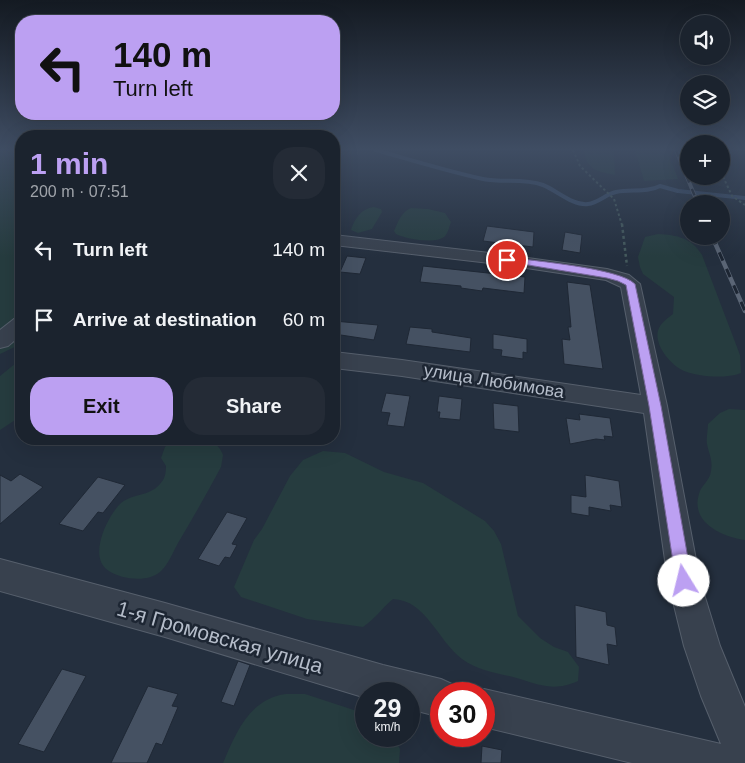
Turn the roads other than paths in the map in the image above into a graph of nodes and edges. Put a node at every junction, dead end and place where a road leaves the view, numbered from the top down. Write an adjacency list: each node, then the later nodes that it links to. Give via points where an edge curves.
1 (340, 241): 5 (street, via 507,260 622,279 630,284)
2 (15, 329): 3 (street)
3 (0, 341)
4 (340, 361): 5 (street, улица Любимова)
5 (655, 406): 9 (street, via 684,581 702,646)
6 (0, 575): 7 (street, 1-я Громовская улица)
7 (430, 695)
8 (495, 711): 10 (street)
9 (745, 752)
10 (717, 763)

